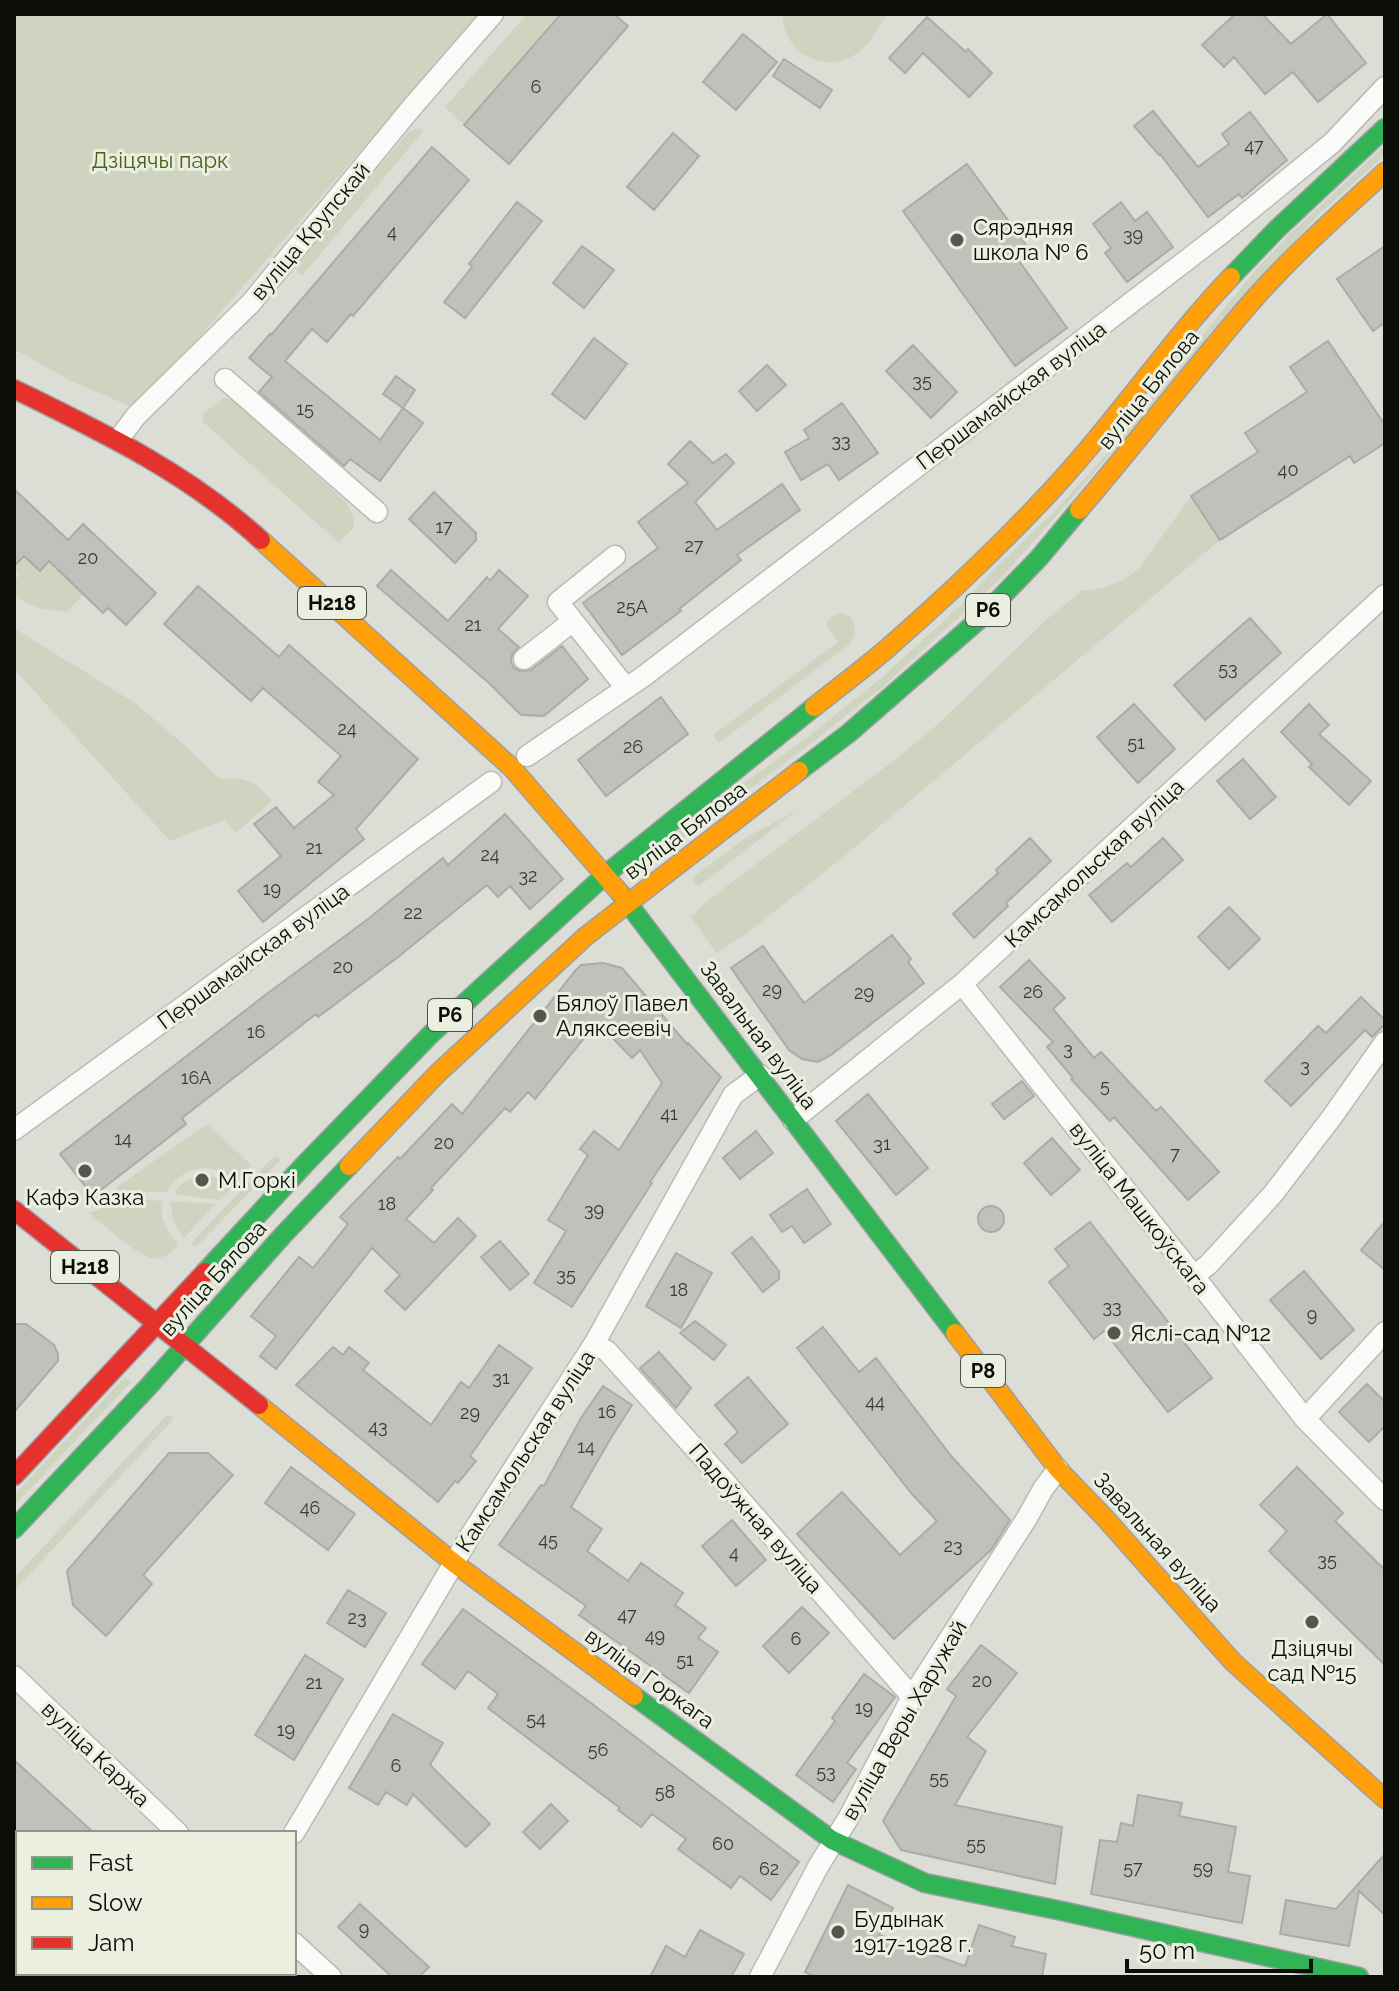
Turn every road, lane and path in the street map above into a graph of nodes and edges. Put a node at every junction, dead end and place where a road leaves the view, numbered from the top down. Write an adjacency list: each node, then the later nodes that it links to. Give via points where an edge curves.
1 (493, 14): 7 (street, вуліца Крупскай, via 251,303)
2 (1385, 87): 13 (street, Першамайская вуліца, via 1332,143 1222,233)
3 (1385, 128): 16 (main road, вуліца Бялова / Р6, via 1212,297 1052,490 979,563 889,647)
4 (1385, 172): 17 (main road, вуліца Бялова / Р6, via 1256,297 1039,558 982,617 849,733)
5 (225, 379): 8 (street)
6 (14, 389): 7 (main road, Завальная вуліца / Н218)
7 (118, 440): 16 (main road, Завальная вуліца / Н218, via 235,516 512,768)
8 (377, 512)
9 (615, 556): 11 (street, via 558,602)
10 (1385, 595): 18 (street, Камсамольская вуліца)
11 (573, 621): 12 (street); 13 (street)
12 (524, 659)
13 (626, 688): 14 (street, Першамайская вуліца)
14 (527, 756)
15 (491, 782): 22 (street, Першамайская вуліца)
16 (605, 875): 17 (main road, Завальная вуліца / Р8); 25 (main road, вуліца Бялова / Р6, via 432,1033)
17 (628, 903): 20 (main road, Завальная вуліца / Р8); 28 (main road, вуліца Бялова / Р6, via 438,1073)
18 (962, 984): 21 (street, Камсамольская вуліца); 24 (street, вуліца Машкоўскага)
19 (1385, 1042): 24 (street, via 1273,1194)
20 (760, 1075): 21 (main road, Завальная вуліца / Р8); 27 (street, Камсамольская вуліца, via 733,1095)
21 (793, 1120): 30 (main road, Завальная вуліца / Р8)
22 (14, 1130)
23 (14, 1210): 25 (main road, вуліца Горкага / Н218)
24 (1194, 1276): 29 (street, вуліца Машкоўскага)
25 (157, 1324): 28 (main road, вуліца Горкага); 31 (main road, вуліца Бялова / Р6)
26 (1385, 1332): 29 (street)
27 (594, 1344): 34 (street, Камсамольская вуліца); 36 (street, Падоўжная вуліца, via 607,1351 718,1474)
28 (184, 1346): 33 (main road, вуліца Бялова / Р6); 34 (main road, вуліца Горкага)
29 (1305, 1419): 32 (street, вуліца Машкоўскага)
30 (1058, 1469): 36 (street, вуліца Веры Харужай); 37 (main road, Завальная вуліца / Р8, via 1233,1662)
31 (14, 1476)
32 (1385, 1500)
33 (14, 1529)
34 (454, 1563): 39 (street, Камсамольская вуліца); 40 (main road, вуліца Горкага)
35 (14, 1676): 38 (street, вуліца Каржа)
36 (912, 1697): 40 (street, вуліца Веры Харужай)
37 (1385, 1799)
38 (176, 1831)
39 (295, 1831)
40 (832, 1840): 43 (street, вуліца Веры Харужай); 44 (main road, вуліца Горкага, via 925,1883)
41 (296, 1945): 42 (street)
42 (331, 1977)
43 (760, 1977)
44 (1359, 1977)

